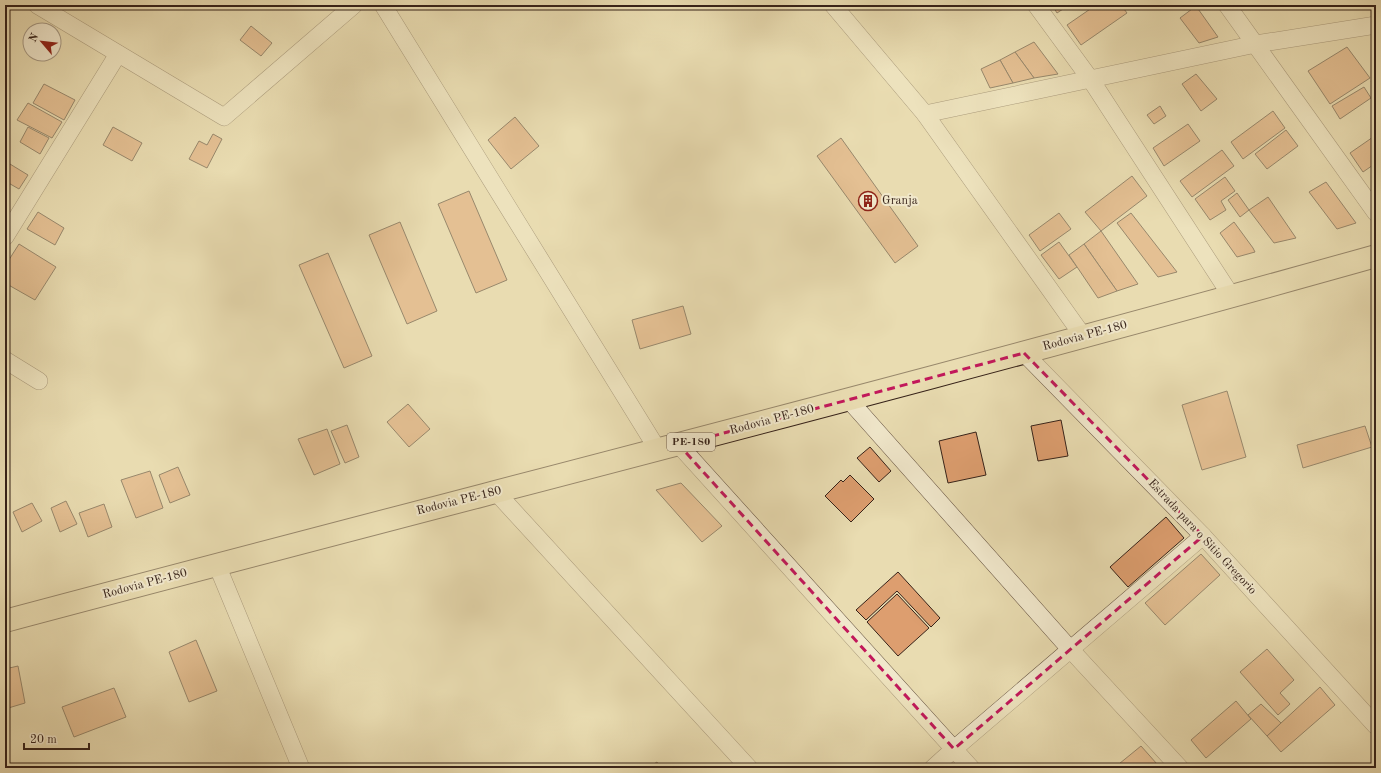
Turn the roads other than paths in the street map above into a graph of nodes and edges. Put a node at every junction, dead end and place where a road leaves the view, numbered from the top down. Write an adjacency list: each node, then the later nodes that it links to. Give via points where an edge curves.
1 (37, 5): 9 (street)
2 (354, 5): 9 (street, via 224,117)
3 (383, 5): 22 (street)
4 (833, 5): 11 (street)
5 (1036, 5): 10 (street)
6 (1227, 5): 8 (street)
7 (1376, 25): 8 (street)
8 (1256, 44): 10 (street); 12 (street)
9 (118, 54): 13 (street)
10 (1091, 80): 11 (street); 15 (street)
11 (926, 114): 16 (street)
12 (1376, 213)
13 (5, 237)
14 (1376, 256): 15 (main road, Rodovia PE-180 / PE-180)
15 (1232, 296): 16 (main road, Rodovia PE-180 / PE-180)
16 (1084, 336): 17 (main road, Rodovia PE-180 / PE-180)
17 (1024, 353): 20 (main road, Rodovia PE-180 / PE-180); 24 (street, Estrada para o Sitio Gregorio)
18 (5, 360): 19 (street)
19 (39, 381)
20 (849, 400): 21 (main road, Rodovia PE-180 / PE-180); 27 (street)
21 (680, 445): 22 (main road, Rodovia PE-180 / PE-180); 29 (street)
22 (658, 450): 23 (main road, Rodovia PE-180 / PE-180)
23 (495, 491): 25 (main road, Rodovia PE-180 / PE-180); 31 (street)
24 (1203, 536): 27 (street); 28 (street, Estrada para o Sitio Gregorio)
25 (217, 565): 26 (main road, Rodovia PE-180 / PE-180); 30 (street)
26 (5, 622)
27 (1070, 649): 29 (street); 34 (street)
28 (1376, 726)
29 (954, 749): 32 (street); 33 (street)
30 (301, 768)
31 (750, 768)
32 (933, 768)
33 (971, 768)
34 (1180, 768)

